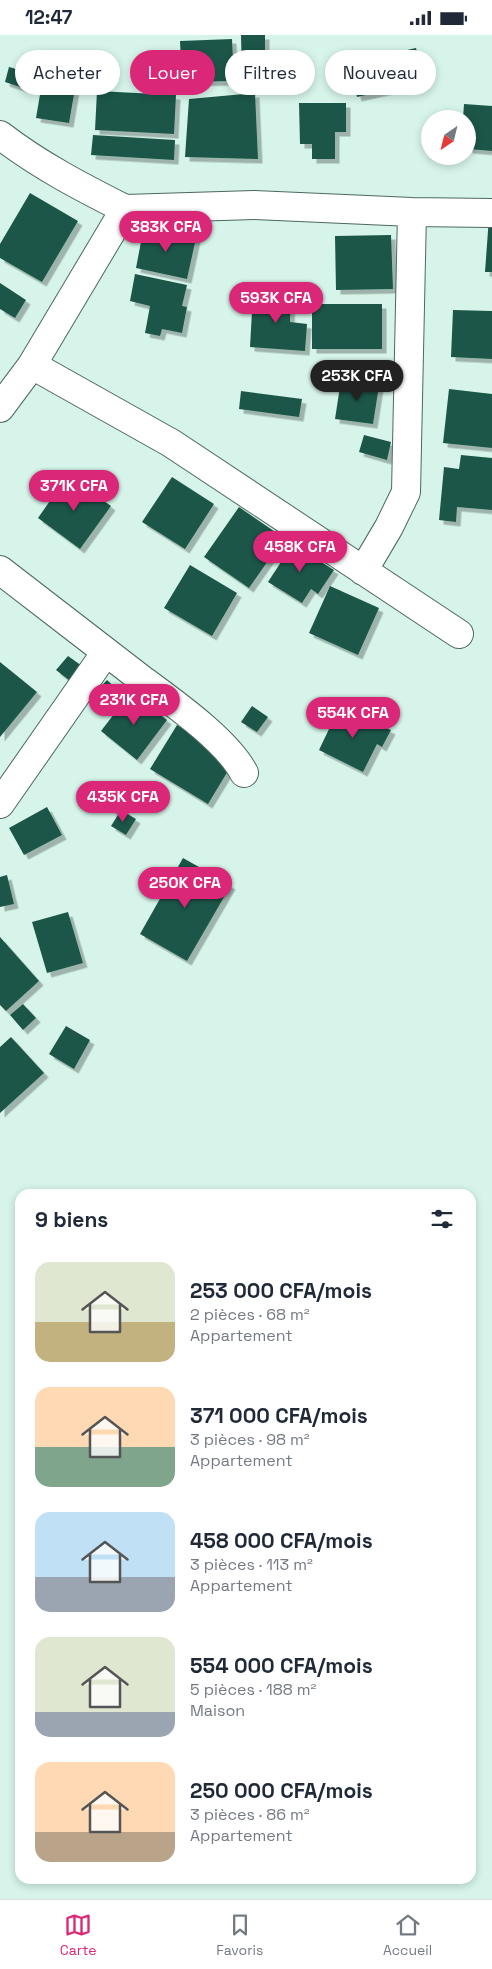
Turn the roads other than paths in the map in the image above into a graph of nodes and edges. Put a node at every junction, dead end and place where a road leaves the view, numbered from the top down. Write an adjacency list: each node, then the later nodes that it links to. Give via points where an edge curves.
1 (0, 135): 2 (street, via 69,181)
2 (125, 209): 3 (street, via 254,205); 5 (street)
3 (412, 213): 4 (street); 8 (street, via 406,492)
4 (492, 213)
5 (32, 365): 6 (street); 8 (street, via 171,443)
6 (0, 408)
7 (0, 570): 10 (street)
8 (363, 571): 9 (street)
9 (459, 635)
10 (106, 651): 11 (street, via 208,732 238,760); 12 (street)
11 (244, 773)
12 (0, 804)

